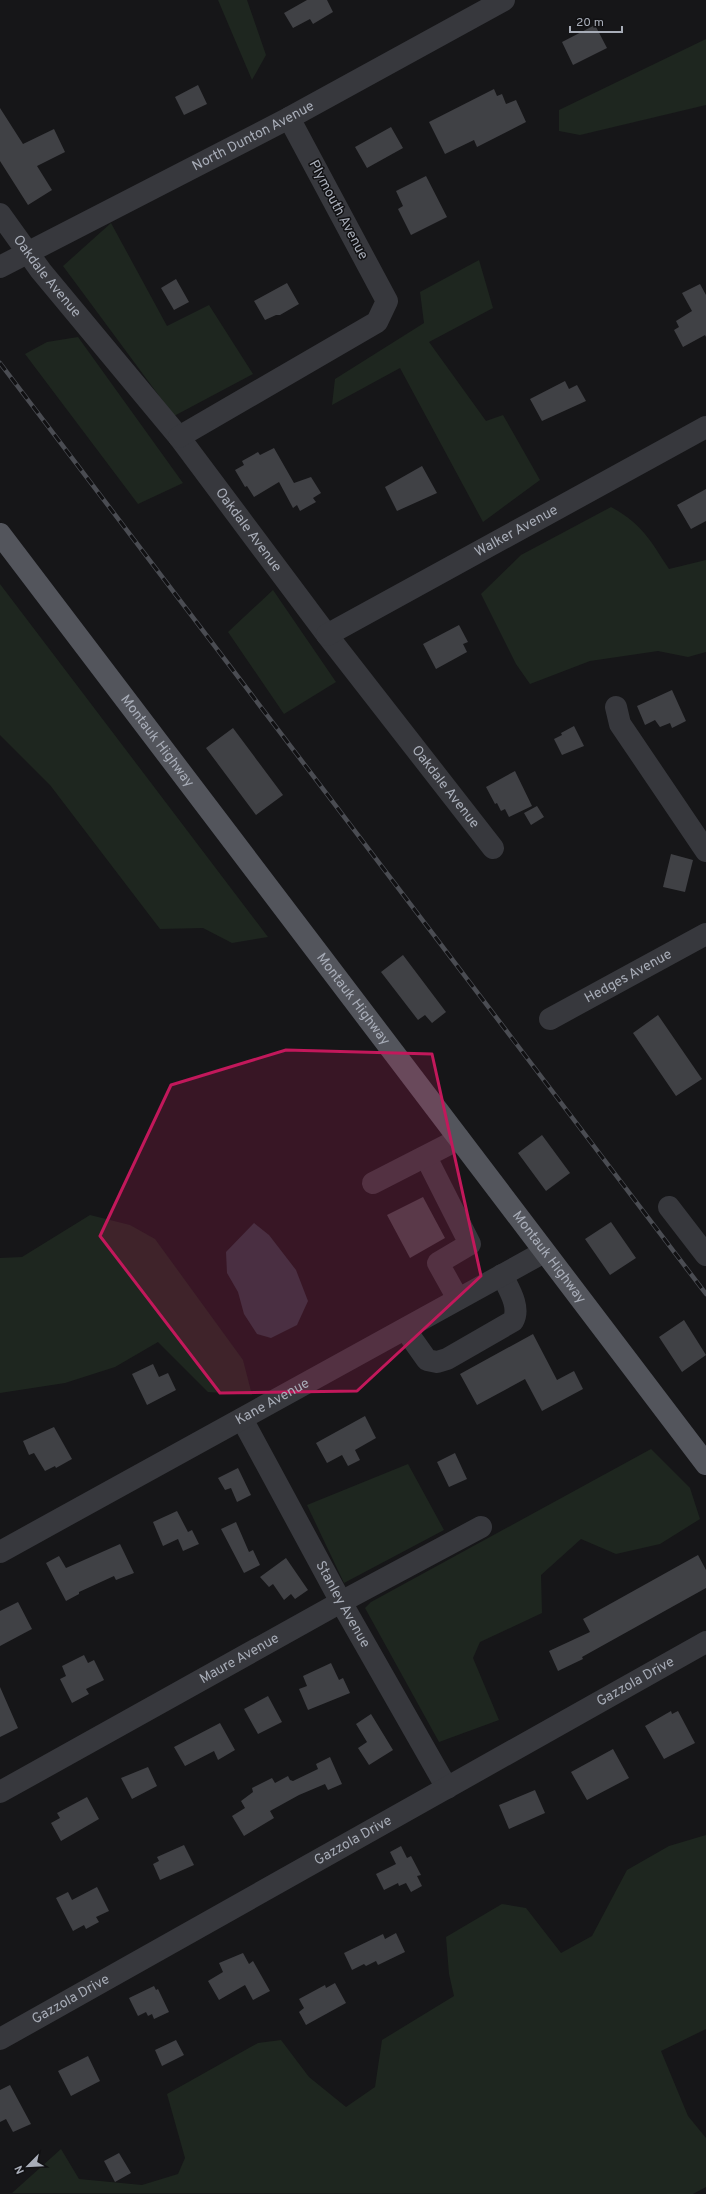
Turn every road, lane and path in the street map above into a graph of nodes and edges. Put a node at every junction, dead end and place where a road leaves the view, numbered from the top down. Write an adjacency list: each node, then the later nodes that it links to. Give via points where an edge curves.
1 (504, 0): 2 (street, North Dunton Avenue)
2 (289, 118): 4 (street, North Dunton Avenue); 7 (street, Plymouth Avenue, via 387,301 377,322)
3 (0, 214): 4 (street, Oakdale Avenue)
4 (27, 253): 5 (street, North Dunton Avenue); 7 (street, Oakdale Avenue)
5 (0, 267)
6 (706, 427): 9 (street, Walker Avenue)
7 (179, 437): 9 (street, Oakdale Avenue)
8 (0, 534): 15 (main road, Montauk Highway)
9 (327, 635): 11 (street, Oakdale Avenue)
10 (616, 707): 12 (street, via 620,724)
11 (493, 848)
12 (706, 851)
13 (706, 934): 14 (street, Hedges Avenue)
14 (550, 1019)
15 (459, 1140): 16 (street); 19 (main road, Montauk Highway)
16 (426, 1157): 17 (street); 22 (street, via 470,1244 438,1263)
17 (374, 1183)
18 (669, 1207): 20 (street)
19 (544, 1252): 21 (street, Kane Avenue); 25 (main road, Montauk Highway)
20 (706, 1255)
21 (502, 1275): 22 (street, Kane Avenue); 23 (street, via 517,1315 513,1321 447,1359 437,1362 427,1360)
22 (458, 1299): 23 (street, Kane Avenue)
23 (405, 1329): 24 (street, Kane Avenue)
24 (242, 1419): 27 (street, Kane Avenue); 28 (street, Stanley Avenue)
25 (706, 1464)
26 (481, 1527): 28 (street, Maure Avenue)
27 (0, 1552)
28 (341, 1602): 30 (street, Stanley Avenue); 31 (street, Maure Avenue)
29 (706, 1642): 30 (street, Gazzola Drive)
30 (447, 1788): 32 (street, Gazzola Drive)
31 (0, 1792)
32 (0, 2039)

